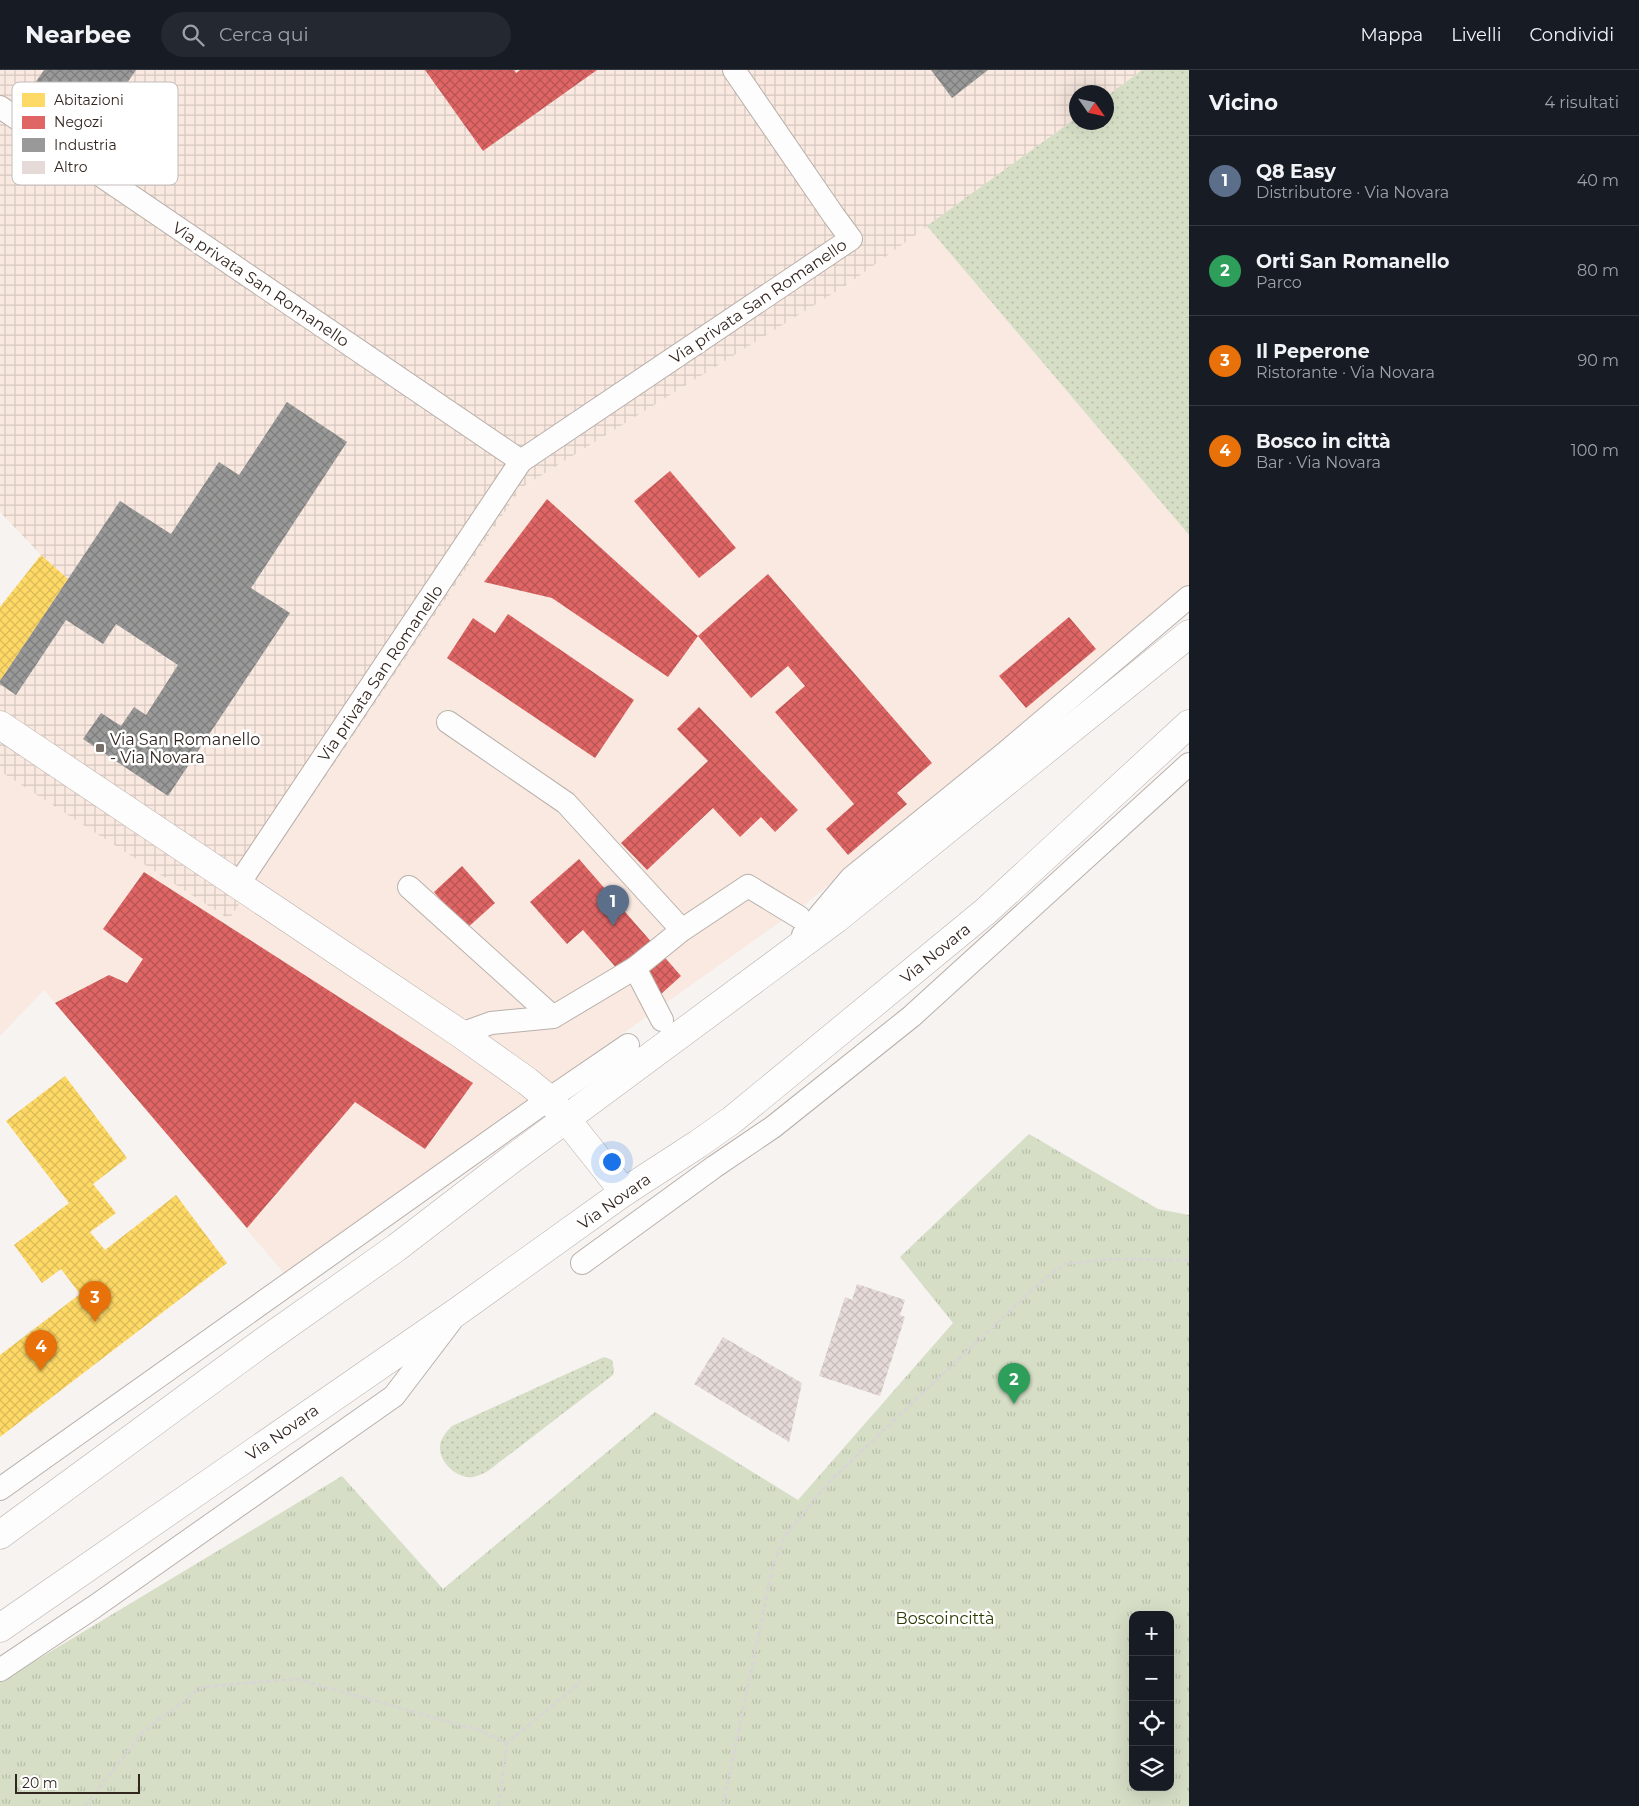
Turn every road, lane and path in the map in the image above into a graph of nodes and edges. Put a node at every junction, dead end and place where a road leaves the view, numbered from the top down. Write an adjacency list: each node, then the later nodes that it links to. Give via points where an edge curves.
1 (734, 70): 5 (lane, Via privata San Romanello, via 851,239)
2 (0, 108): 3 (lane, Via privata San Romanello)
3 (12, 116)
4 (114, 185): 5 (lane, Via privata San Romanello)
5 (521, 461): 12 (lane, Via privata San Romanello)
6 (1189, 597): 16 (lane, via 851,878)
7 (1189, 634): 16 (main road)
8 (448, 722): 15 (lane, via 566,803)
9 (1189, 724): 23 (main road, Via Novara, via 986,911 732,1120)
10 (0, 725): 12 (main road)
11 (1189, 764): 25 (lane, via 912,1016 773,1127)
12 (238, 885): 20 (main road)
13 (409, 887): 18 (lane)
14 (799, 917): 15 (lane, via 748,886)
15 (682, 930): 17 (lane)
16 (782, 960): 22 (main road)
17 (634, 968): 18 (lane); 19 (lane)
18 (553, 1017): 20 (lane, via 491,1023)
19 (662, 1020)
20 (461, 1034): 22 (main road, via 527,1081)
21 (628, 1046): 22 (lane)
22 (557, 1109): 23 (main road); 27 (lane); 28 (main road, via 396,1248)
23 (624, 1192): 26 (main road, Via Novara)
24 (1189, 1260): 35 (path, via 1111,1259 1064,1264 1036,1286 829,1482 785,1536 774,1566)
25 (582, 1263)
26 (461, 1309): 29 (main road, Via Novara); 30 (lane, via 394,1396)
27 (0, 1489)
28 (0, 1535)
29 (0, 1628)
30 (0, 1670)
31 (581, 1682): 32 (path)
32 (507, 1743): 33 (path, via 482,1731 297,1679 202,1688 143,1732); 34 (path)
33 (84, 1806)
34 (499, 1806)
35 (723, 1806)

